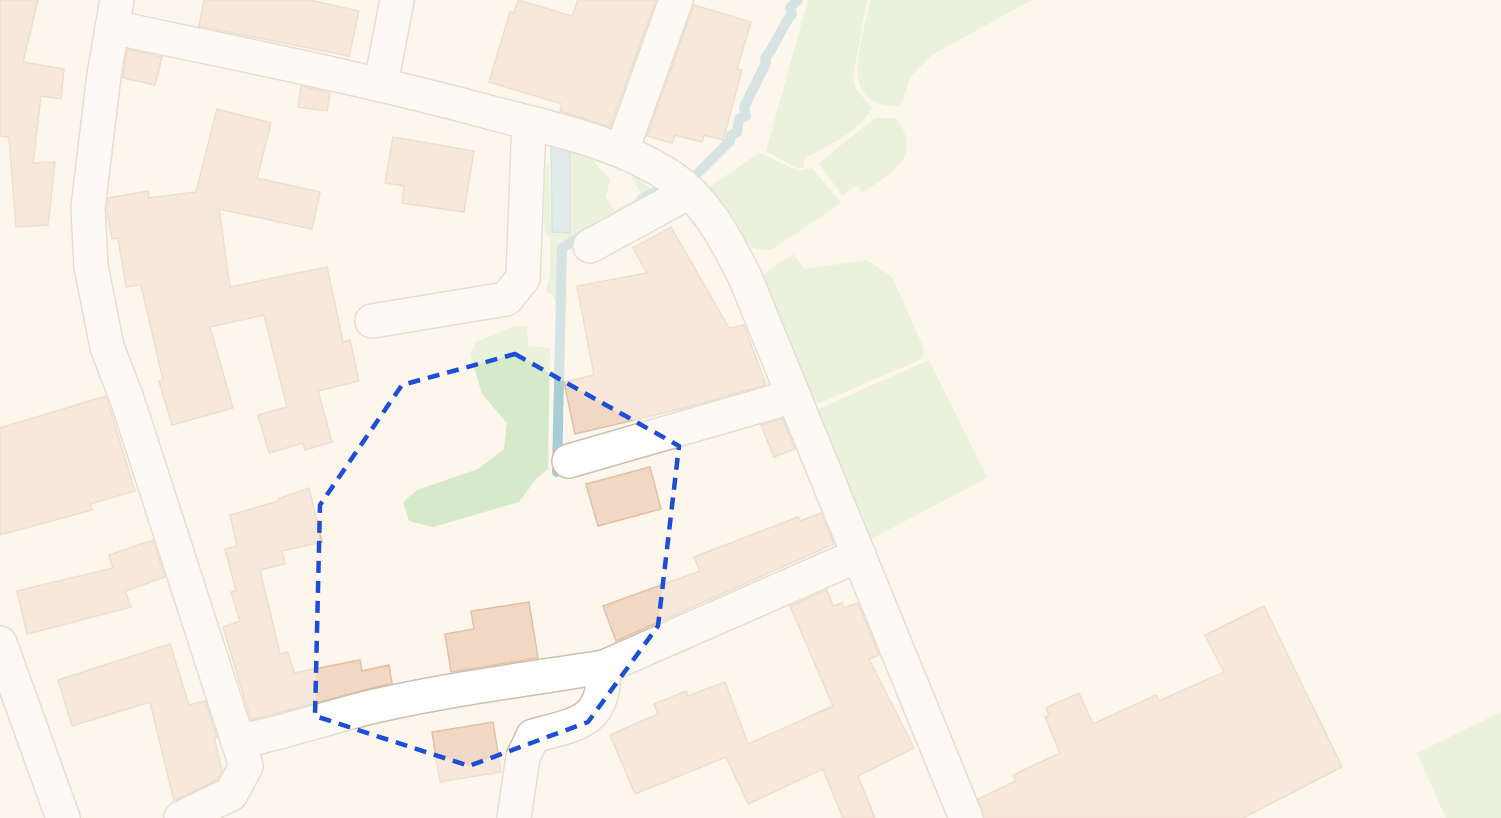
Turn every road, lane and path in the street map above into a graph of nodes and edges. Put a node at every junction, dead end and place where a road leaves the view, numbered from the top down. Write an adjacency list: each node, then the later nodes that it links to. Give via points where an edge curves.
1 (396, 0): 4 (street)
2 (676, 0): 6 (street)
3 (115, 14): 4 (street); 15 (street, via 88,208 91,266 107,347)
4 (381, 83): 5 (street)
5 (529, 123): 6 (street); 9 (street, via 523,278 514,291 506,299)
6 (622, 150): 7 (street, via 672,177)
7 (689, 192): 8 (street); 10 (street, via 716,222 746,278)
8 (590, 246)
9 (372, 321)
10 (794, 396): 11 (street); 12 (street)
11 (569, 461)
12 (859, 555): 14 (street); 19 (street)
13 (0, 643): 16 (street)
14 (604, 668): 15 (street, via 468,688); 18 (street, via 604,691 596,710 571,726 533,736 523,757)
15 (238, 742): 17 (street, via 246,766 231,794)
16 (63, 818)
17 (181, 818)
18 (514, 818)
19 (966, 818)

